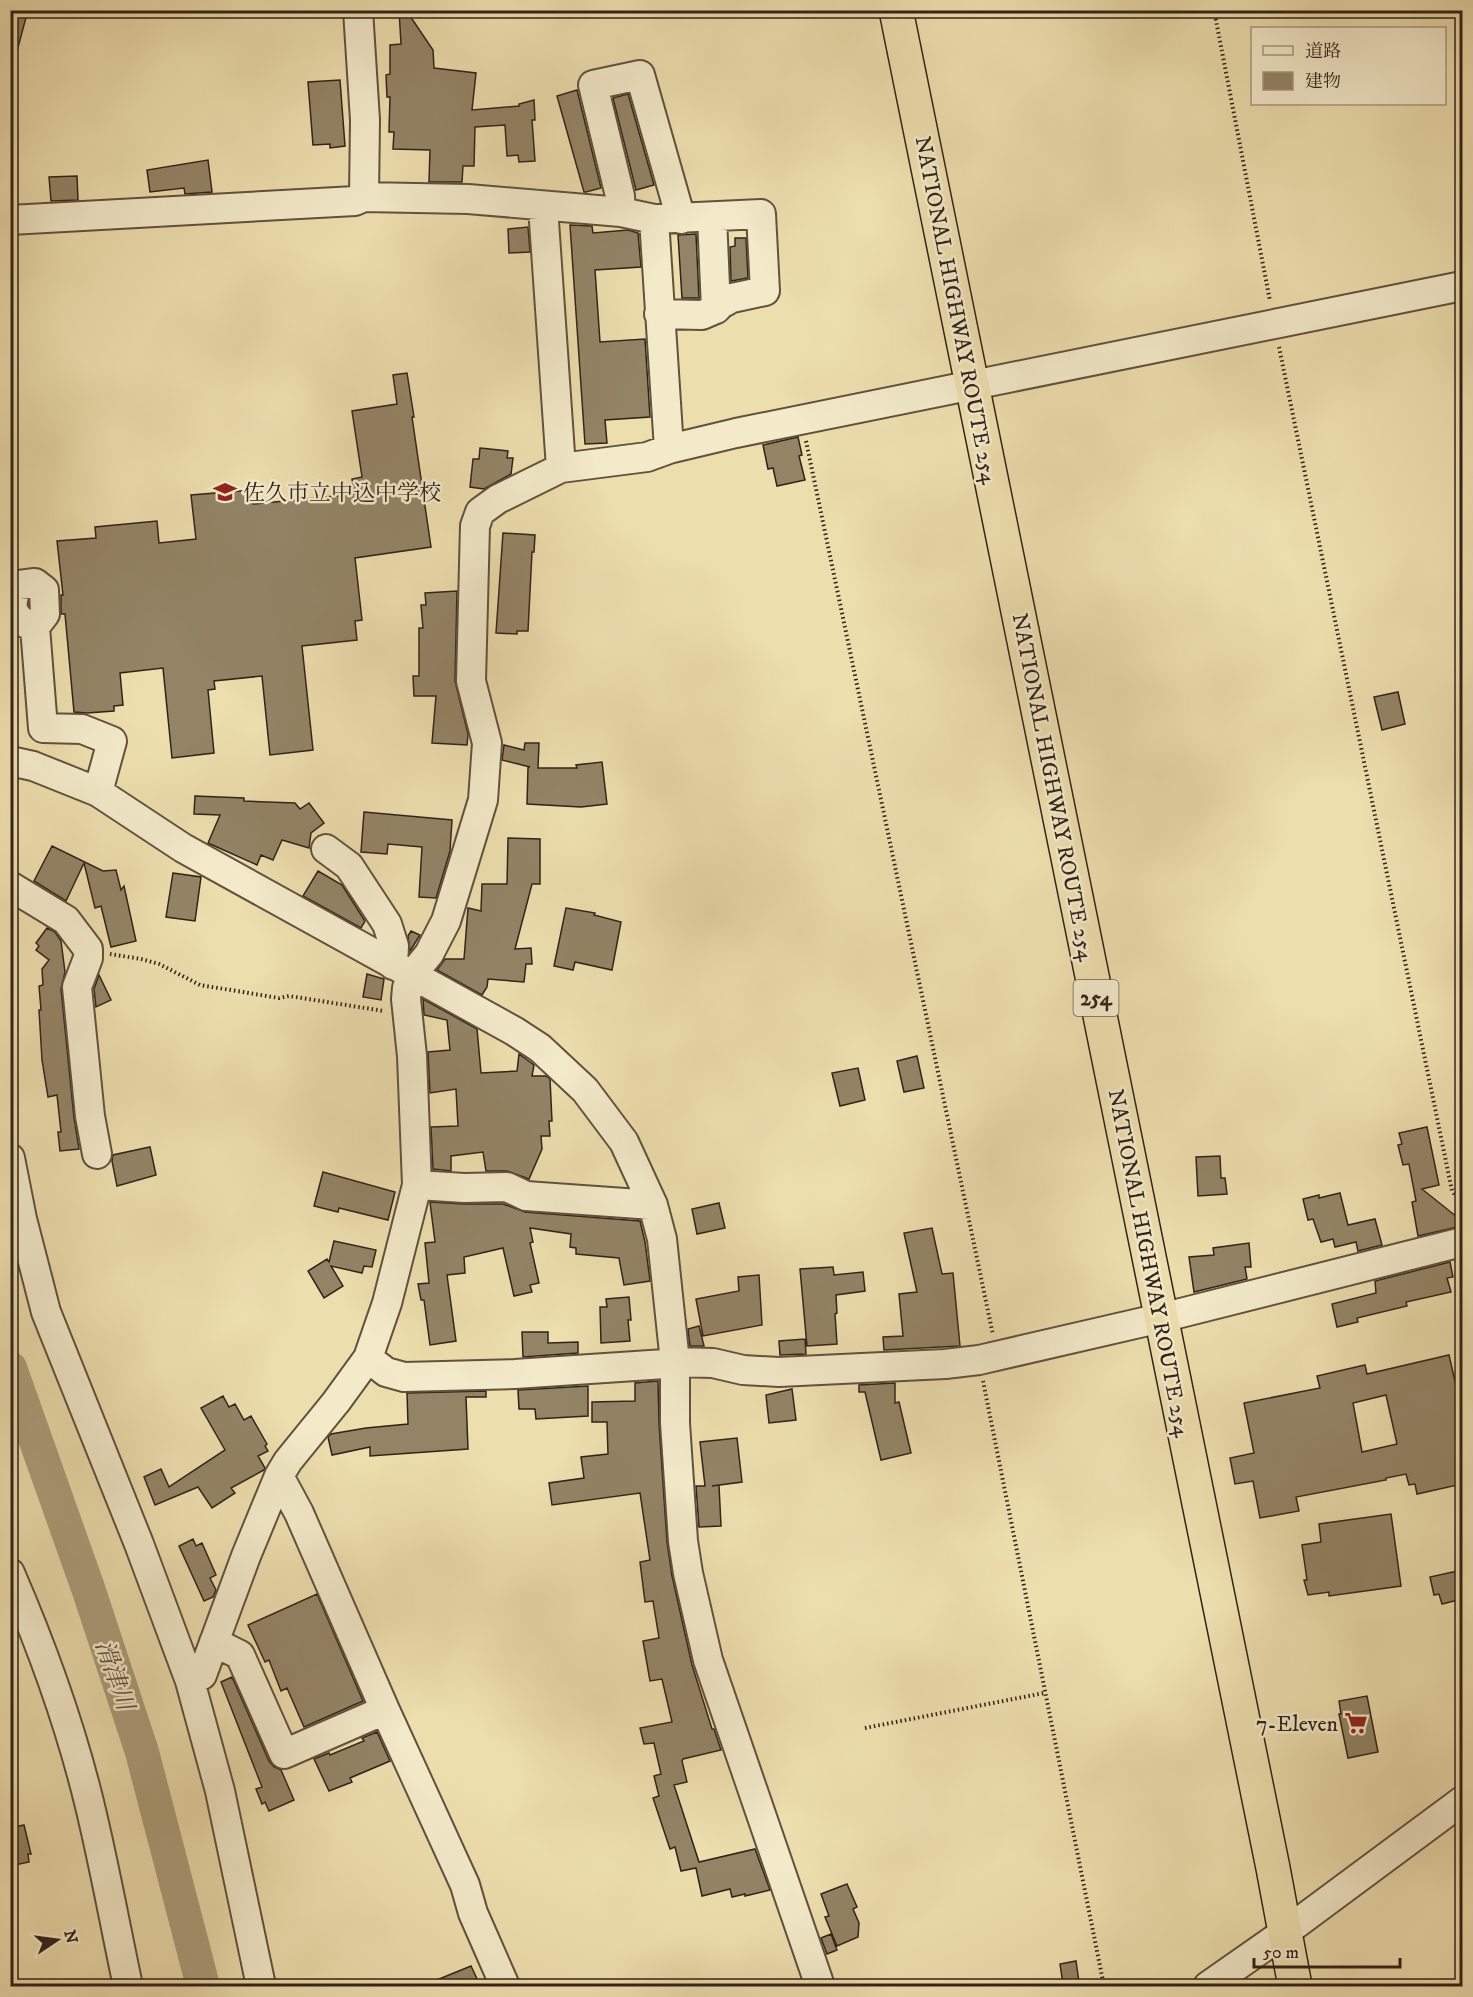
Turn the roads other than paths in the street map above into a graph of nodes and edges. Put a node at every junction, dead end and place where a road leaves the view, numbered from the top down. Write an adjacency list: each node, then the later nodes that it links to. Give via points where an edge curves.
1 (358, 10): 3 (street, via 365,120)
2 (896, 10): 12 (highway, NATIONAL HIGHWAY ROUTE 254 / 254)
3 (364, 197): 4 (street, via 468,199); 8 (street, via 355,201)
4 (543, 207): 5 (street); 14 (street)
5 (621, 212): 7 (street); 7 (street, via 593,85 640,75)
6 (712, 217): 7 (street); 10 (street); 10 (street, via 761,214 765,291 732,298)
7 (668, 219): 11 (street)
8 (10, 220)
9 (1462, 286): 12 (street)
10 (716, 309): 11 (street, via 702,315)
11 (659, 314): 13 (street)
12 (972, 386): 13 (street); 26 (highway, NATIONAL HIGHWAY ROUTE 254 / 254)
13 (669, 449): 14 (street, via 647,457)
14 (561, 468): 20 (street, via 498,499 480,513 475,526 471,681 487,743 483,800 446,921 429,954)
15 (35, 627): 17 (street, via 43,728 82,729 112,741)
16 (10, 761): 17 (street)
17 (98, 792): 20 (street, via 183,848)
18 (326, 849): 20 (street, via 349,866 387,924)
19 (10, 886): 21 (street, via 66,920 88,949 76,987)
20 (402, 970): 23 (street, via 407,988); 24 (street, via 514,1031 564,1069 624,1142)
21 (97, 1154)
22 (10, 1158): 32 (street, via 46,1312)
23 (417, 1185): 24 (street, via 507,1187 526,1196); 27 (street, via 387,1303)
24 (653, 1205): 28 (street, via 662,1239)
25 (1462, 1242): 26 (street)
26 (1161, 1318): 28 (street, via 988,1358 945,1364 779,1372); 35 (highway, NATIONAL HIGHWAY ROUTE 254 / 254)
27 (368, 1358): 28 (street, via 386,1372 404,1377 515,1374); 29 (street)
28 (675, 1362): 39 (street, via 682,1532 708,1660)
29 (279, 1476): 31 (street); 33 (street)
30 (10, 1573): 36 (street, via 62,1709 89,1802)
31 (214, 1642): 32 (street, via 202,1675); 33 (street, via 240,1655 284,1754)
32 (190, 1681): 37 (street, via 220,1791)
33 (385, 1710): 38 (street, via 465,1885)
34 (1462, 1801): 35 (street)
35 (1284, 1933): 40 (street); 41 (highway, NATIONAL HIGHWAY ROUTE 254 / 254)
36 (128, 1986)
37 (261, 1986)
38 (505, 1986)
39 (820, 1986)
40 (1208, 1986)
41 (1295, 1986)

